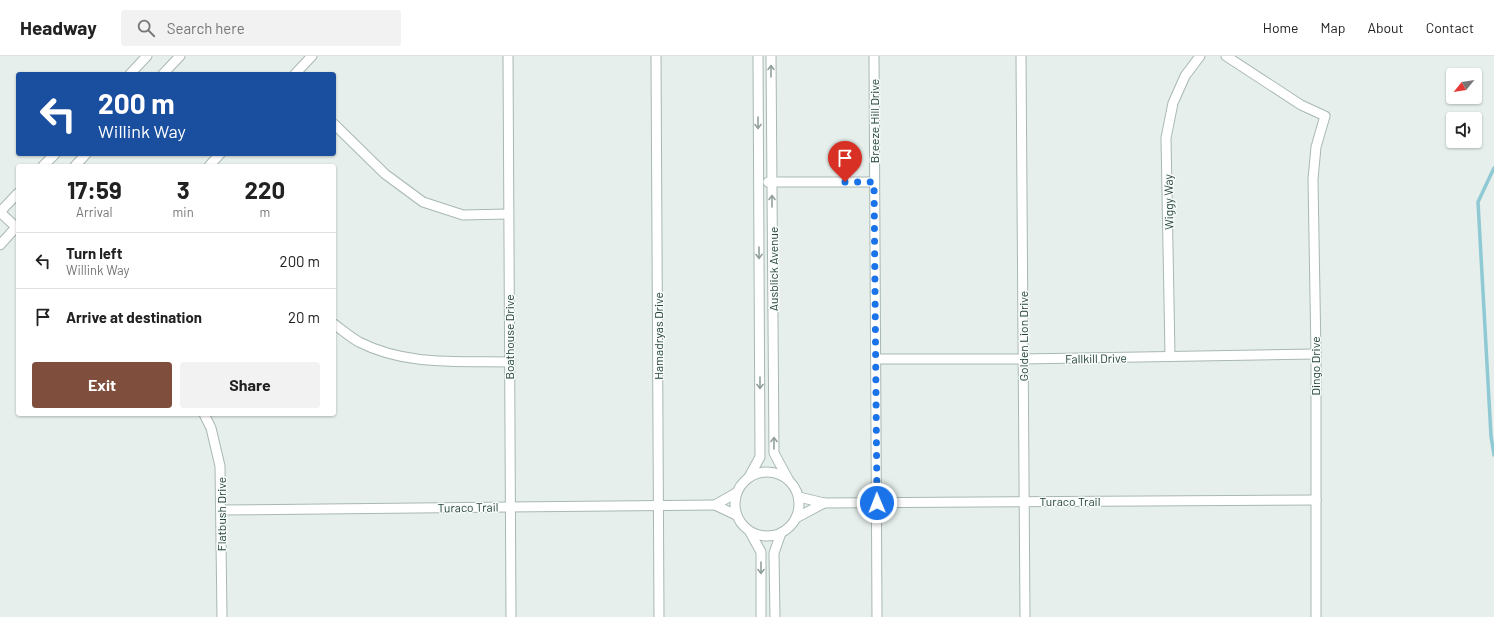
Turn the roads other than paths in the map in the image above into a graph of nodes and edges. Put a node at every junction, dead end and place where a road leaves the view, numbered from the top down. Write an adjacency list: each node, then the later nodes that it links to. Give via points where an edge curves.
1 (147, 56): 12 (street)
2 (180, 56): 13 (street)
3 (312, 56): 14 (street)
4 (508, 56): 27 (street, Boathouse Drive)
5 (656, 56): 46 (street, Hamadryas Drive)
6 (758, 56): 22 (street, Ausblick Avenue, one-way to 22)
7 (771, 56): 23 (street, Ausblick Avenue, one-way to 7)
8 (874, 56): 24 (street, Breeze Hill Drive)
9 (1022, 56): 35 (street, Golden Lion Drive)
10 (1200, 56): 33 (street, Wiggy Way, via 1185,76 1172,104 1166,138)
11 (1226, 56): 32 (street, Dingo Drive, via 1301,105 1325,116 1316,147 1313,179)
12 (132, 72)
13 (165, 72)
14 (297, 72)
15 (336, 126): 27 (street, via 385,174 423,202 463,215)
16 (53, 156): 19 (street)
17 (84, 156): 20 (street)
18 (218, 156): 21 (street)
19 (45, 164)
20 (77, 164)
21 (211, 164)
22 (758, 182): 23 (street); 38 (street, Ausblick Avenue, one-way to 38, via 760,457)
23 (772, 182): 24 (street); 39 (street, Ausblick Avenue, one-way to 23, via 774,453)
24 (874, 182): 34 (street, Breeze Hill Drive)
25 (16, 195): 26 (street)
26 (0, 212): 28 (street)
27 (508, 214): 36 (street, Boathouse Drive)
28 (16, 226)
29 (16, 228): 30 (street)
30 (0, 245)
31 (336, 325): 36 (street, via 358,341 397,357 418,360)
32 (1316, 354): 33 (street, Fallkill Drive); 42 (street, Dingo Drive)
33 (1170, 356): 35 (street, Fallkill Drive)
34 (876, 359): 35 (street, Fallkill Drive); 45 (street, Breeze Hill Drive)
35 (1023, 359): 43 (street, Golden Lion Drive)
36 (510, 362): 48 (street, Boathouse Drive)
37 (205, 416): 49 (street, Flatbush Drive, via 211,428 220,466)
38 (749, 477): 39 (street, via 758,472 769,471); 40 (street)
39 (788, 479): 41 (street)
40 (736, 493): 47 (street, Turaco Trail); 50 (street)
41 (799, 497): 44 (street, Turaco Trail); 51 (street)
42 (1316, 500): 43 (street, Turaco Trail); 61 (street, Dingo Drive)
43 (1024, 502): 45 (street, Turaco Trail); 60 (street, Golden Lion Drive)
44 (824, 503): 45 (street, Turaco Trail); 51 (street, Turaco Trail)
45 (877, 503): 59 (street, Breeze Hill Drive)
46 (659, 505): 47 (street, Turaco Trail); 48 (street, Turaco Trail); 56 (street, Hamadryas Drive)
47 (715, 505): 50 (street, Turaco Trail)
48 (511, 507): 49 (street, Turaco Trail); 55 (street, Boathouse Drive)
49 (221, 510): 54 (street, Flatbush Drive)
50 (736, 514): 52 (street)
51 (796, 518): 53 (street, via 790,527)
52 (750, 532): 53 (street, via 760,536); 57 (street, one-way to 57, via 761,552)
53 (781, 533): 58 (street, via 774,553)
54 (222, 617)
55 (512, 617)
56 (659, 617)
57 (761, 617)
58 (775, 617)
59 (877, 617)
60 (1025, 617)
61 (1316, 617)

